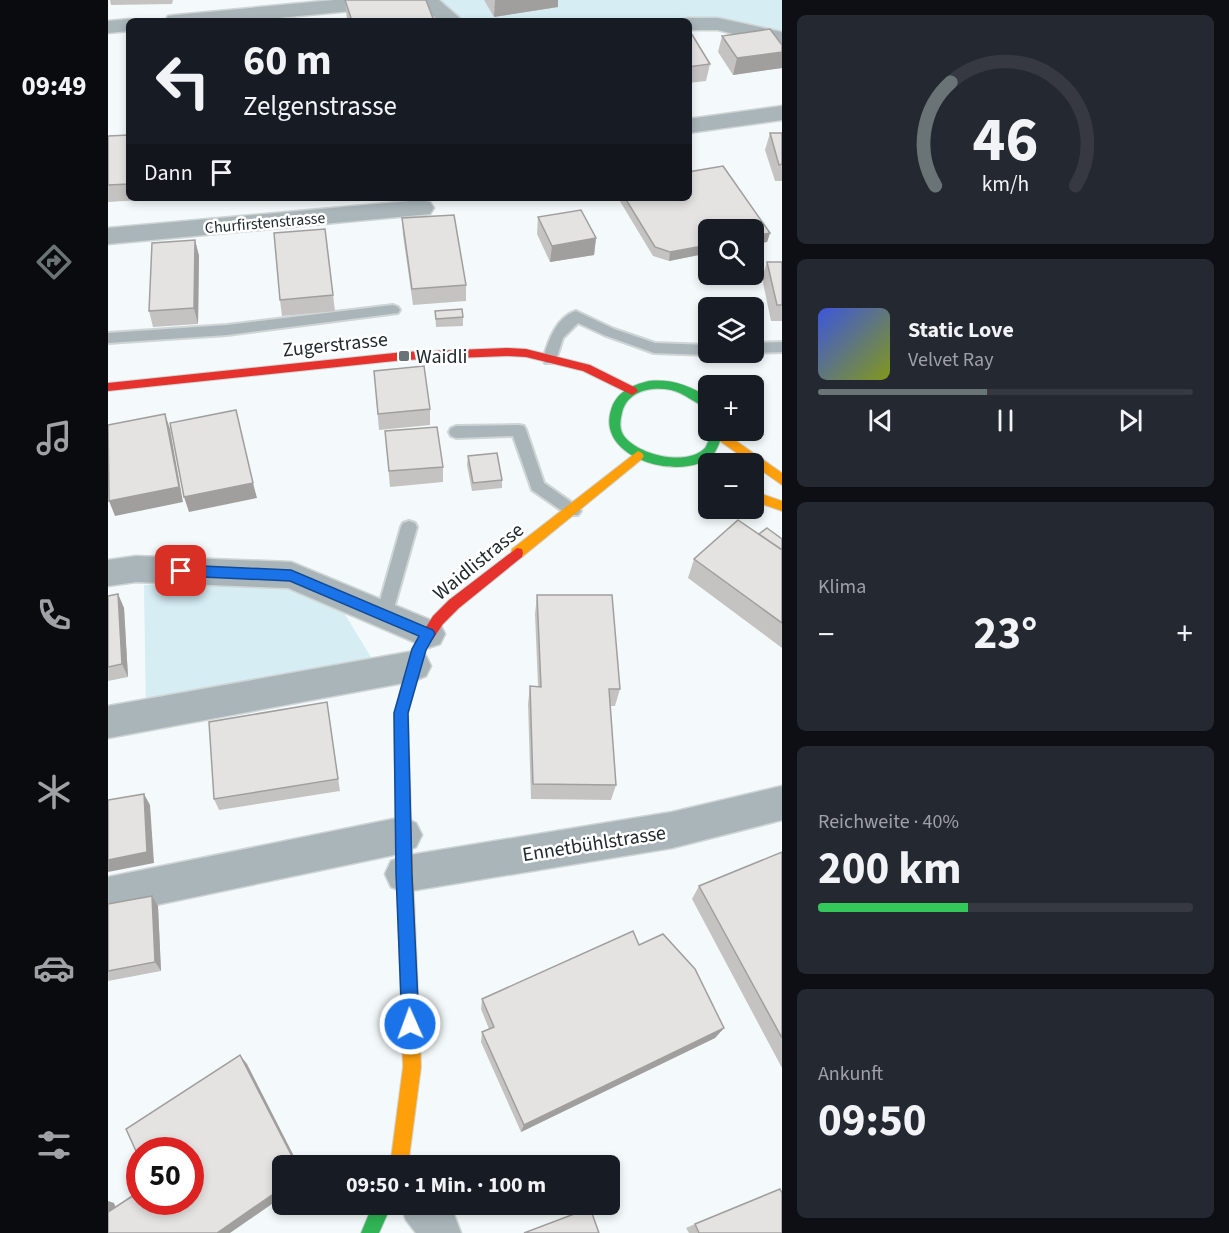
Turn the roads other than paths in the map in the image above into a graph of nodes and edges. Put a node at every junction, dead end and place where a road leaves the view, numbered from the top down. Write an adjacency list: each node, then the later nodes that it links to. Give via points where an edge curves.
1 (403, 0): 3 (street)
2 (426, 0): 4 (street)
3 (208, 18)
4 (448, 18)
5 (692, 24): 8 (street, via 718,24)
6 (126, 25): 7 (street)
7 (108, 27)
8 (782, 39)
9 (782, 113): 10 (street)
10 (692, 125)
11 (421, 208): 12 (street, Churfirstenstrasse)
12 (108, 236)
13 (393, 310): 14 (lane, via 227,330)
14 (108, 338)
15 (782, 346): 16 (lane)
16 (764, 347)
17 (698, 350): 18 (lane, via 654,348 576,316 557,336)
18 (550, 359): 19 (main road, Zugerstrasse, via 507,352 404,356); 20 (main road, Zugerstrasse, via 586,368)
19 (108, 387)
20 (632, 390): 21 (main road, via 661,384 677,386); 25 (main road, via 615,406 612,417 618,438)
21 (698, 396)
22 (456, 432): 31 (lane, via 519,430 537,486)
23 (715, 441): 26 (main road, via 705,453)
24 (730, 441): 28 (main road)
25 (638, 456): 26 (main road, via 666,463); 31 (main road, Waidlistrasse)
26 (693, 459): 27 (main road)
27 (698, 463)
28 (782, 480)
29 (764, 500): 30 (main road)
30 (782, 506)
31 (573, 510): 35 (main road, Waidlistrasse, via 471,590)
32 (409, 527): 34 (lane)
33 (108, 573): 34 (street, via 136,569 291,575)
34 (384, 615): 35 (street)
35 (428, 634): 36 (main road, Waidlistrasse)
36 (414, 666): 37 (street); 39 (main road, Waidlistrasse, via 401,713)
37 (108, 722)
38 (782, 803): 40 (street, Ennetbühlstrasse, via 672,830)
39 (403, 835): 40 (main road, Waidlistrasse); 41 (street)
40 (404, 874): 42 (main road, Waidlistrasse, via 412,1067)
41 (108, 896)
42 (400, 1155)
43 (378, 1215): 45 (main road)
44 (430, 1215): 46 (street)
45 (370, 1233)
46 (439, 1233)

